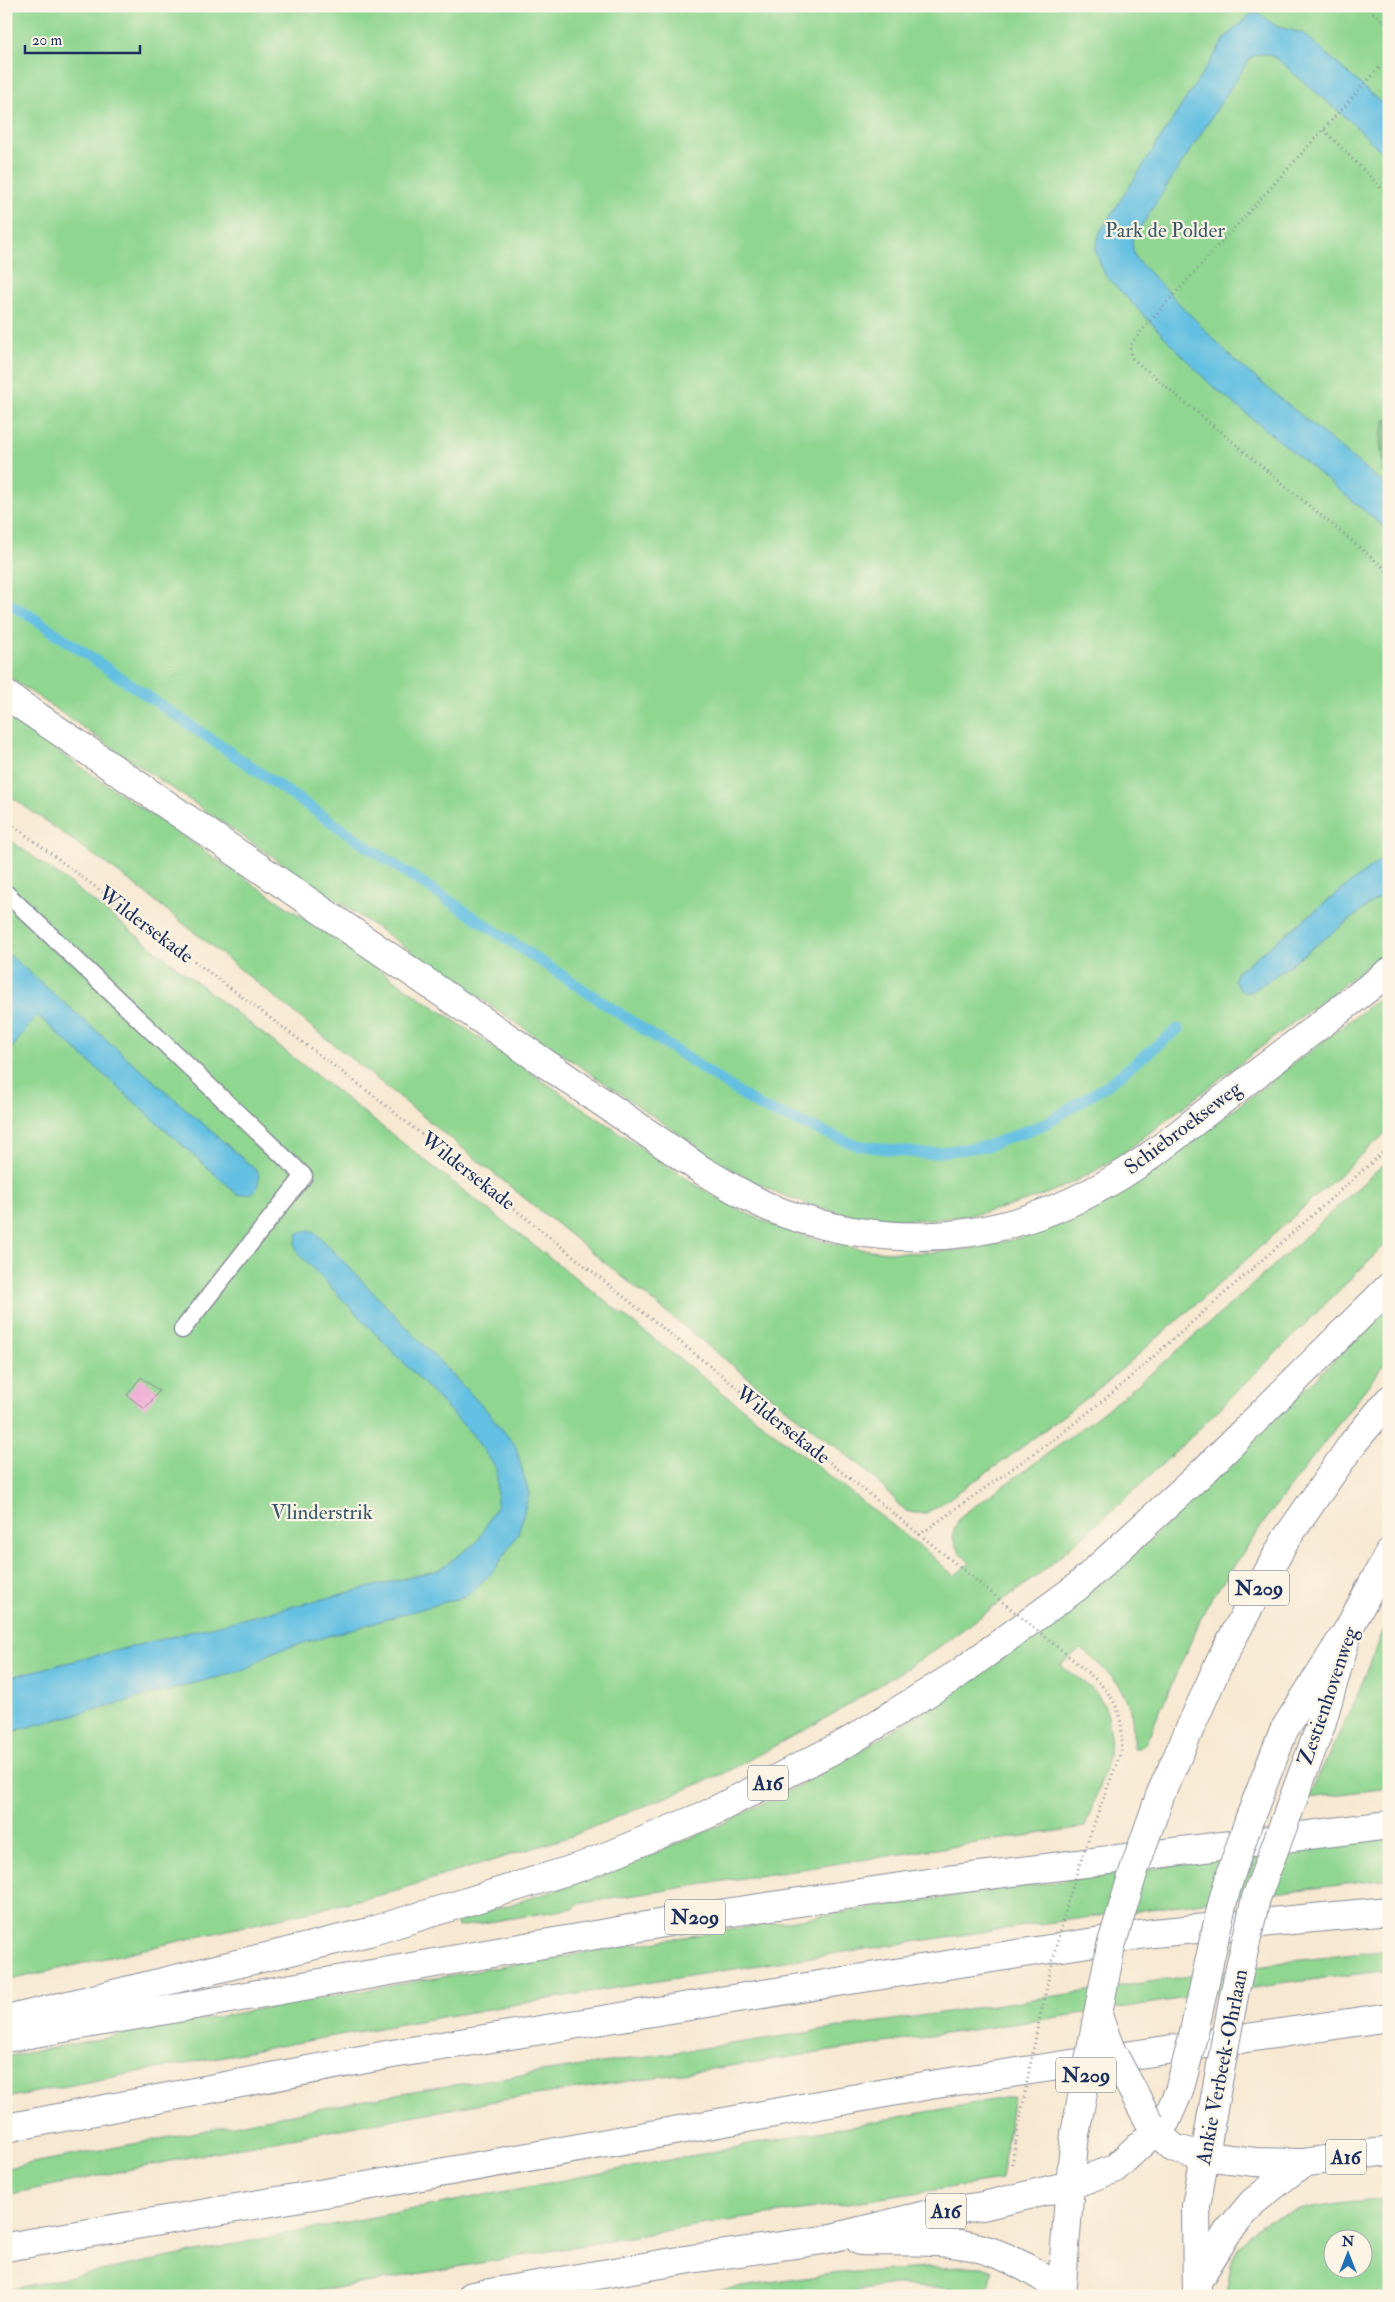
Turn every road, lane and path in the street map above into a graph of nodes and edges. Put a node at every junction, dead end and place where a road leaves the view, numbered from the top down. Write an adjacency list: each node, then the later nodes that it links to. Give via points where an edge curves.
1 (1366, 6): 2 (path)
2 (1389, 26)
3 (1389, 57): 4 (path)
4 (1324, 130): 5 (path); 6 (path, via 1143,329 1130,347 1130,354)
5 (1389, 196)
6 (1389, 572)
7 (6, 695): 10 (main road, Schiebroekseweg, via 703,1172 785,1214 828,1226 878,1236 953,1235 1005,1226 1077,1200 1134,1167)
8 (6, 820): 15 (path, Wildersekade, via 369,1092)
9 (6, 893): 13 (lane, via 304,1176)
10 (1389, 972)
11 (1389, 1147): 15 (path, via 1116,1390)
12 (1389, 1287): 23 (main road, A16, via 1206,1469 1077,1587 958,1674 848,1742 708,1814 583,1866 369,1932)
13 (182, 1330)
14 (1389, 1400): 21 (main road, N209, bridge, via 1353,1443 1286,1539 1220,1661 1161,1793 1135,1867 1111,1946)
15 (919, 1535): 27 (path, Wildersekade, bridge, via 1103,1686 1122,1720 1121,1752 1062,1922)
16 (1389, 1553): 17 (main road, Zestienhovenweg)
17 (1349, 1628): 19 (main road, Zestienhovenweg, bridge, via 1320,1725); 25 (main road, A16, bridge, via 1284,1730 1249,1820 1225,1894 1180,2091)
18 (1389, 1825): 24 (main road, N209, via 948,1880 708,1915)
19 (1276, 1843): 29 (main road, Ankie Verbeek-Ohrlaan, bridge, via 1256,1898 1235,1990)
20 (1389, 1911): 26 (main road, via 1153,1932 392,2054)
21 (1098, 2016): 25 (main road, A16, bridge, via 1110,2048); 31 (main road, N209, bridge, via 1075,2134)
22 (1389, 2017): 33 (main road, via 930,2085)
23 (6, 2020)
24 (6, 2038)
25 (1157, 2125): 29 (main road, A16, via 1175,2149); 31 (main road, A16, via 1114,2169)
26 (6, 2128)
27 (1016, 2142)
28 (1389, 2151): 30 (main road, A16)
29 (1205, 2156): 30 (main road, A16); 34 (main road, Ankie Verbeek-Ohrlaan, via 1196,2206)
30 (1302, 2163): 34 (main road, A16, via 1253,2202 1227,2233)
31 (1070, 2185): 32 (main road, A16); 35 (main road)
32 (823, 2240): 35 (main road, A16, via 960,2244 979,2248 1027,2267); 36 (main road, A16)
33 (6, 2247)
34 (1198, 2288)
35 (1060, 2293)
36 (472, 2296)

